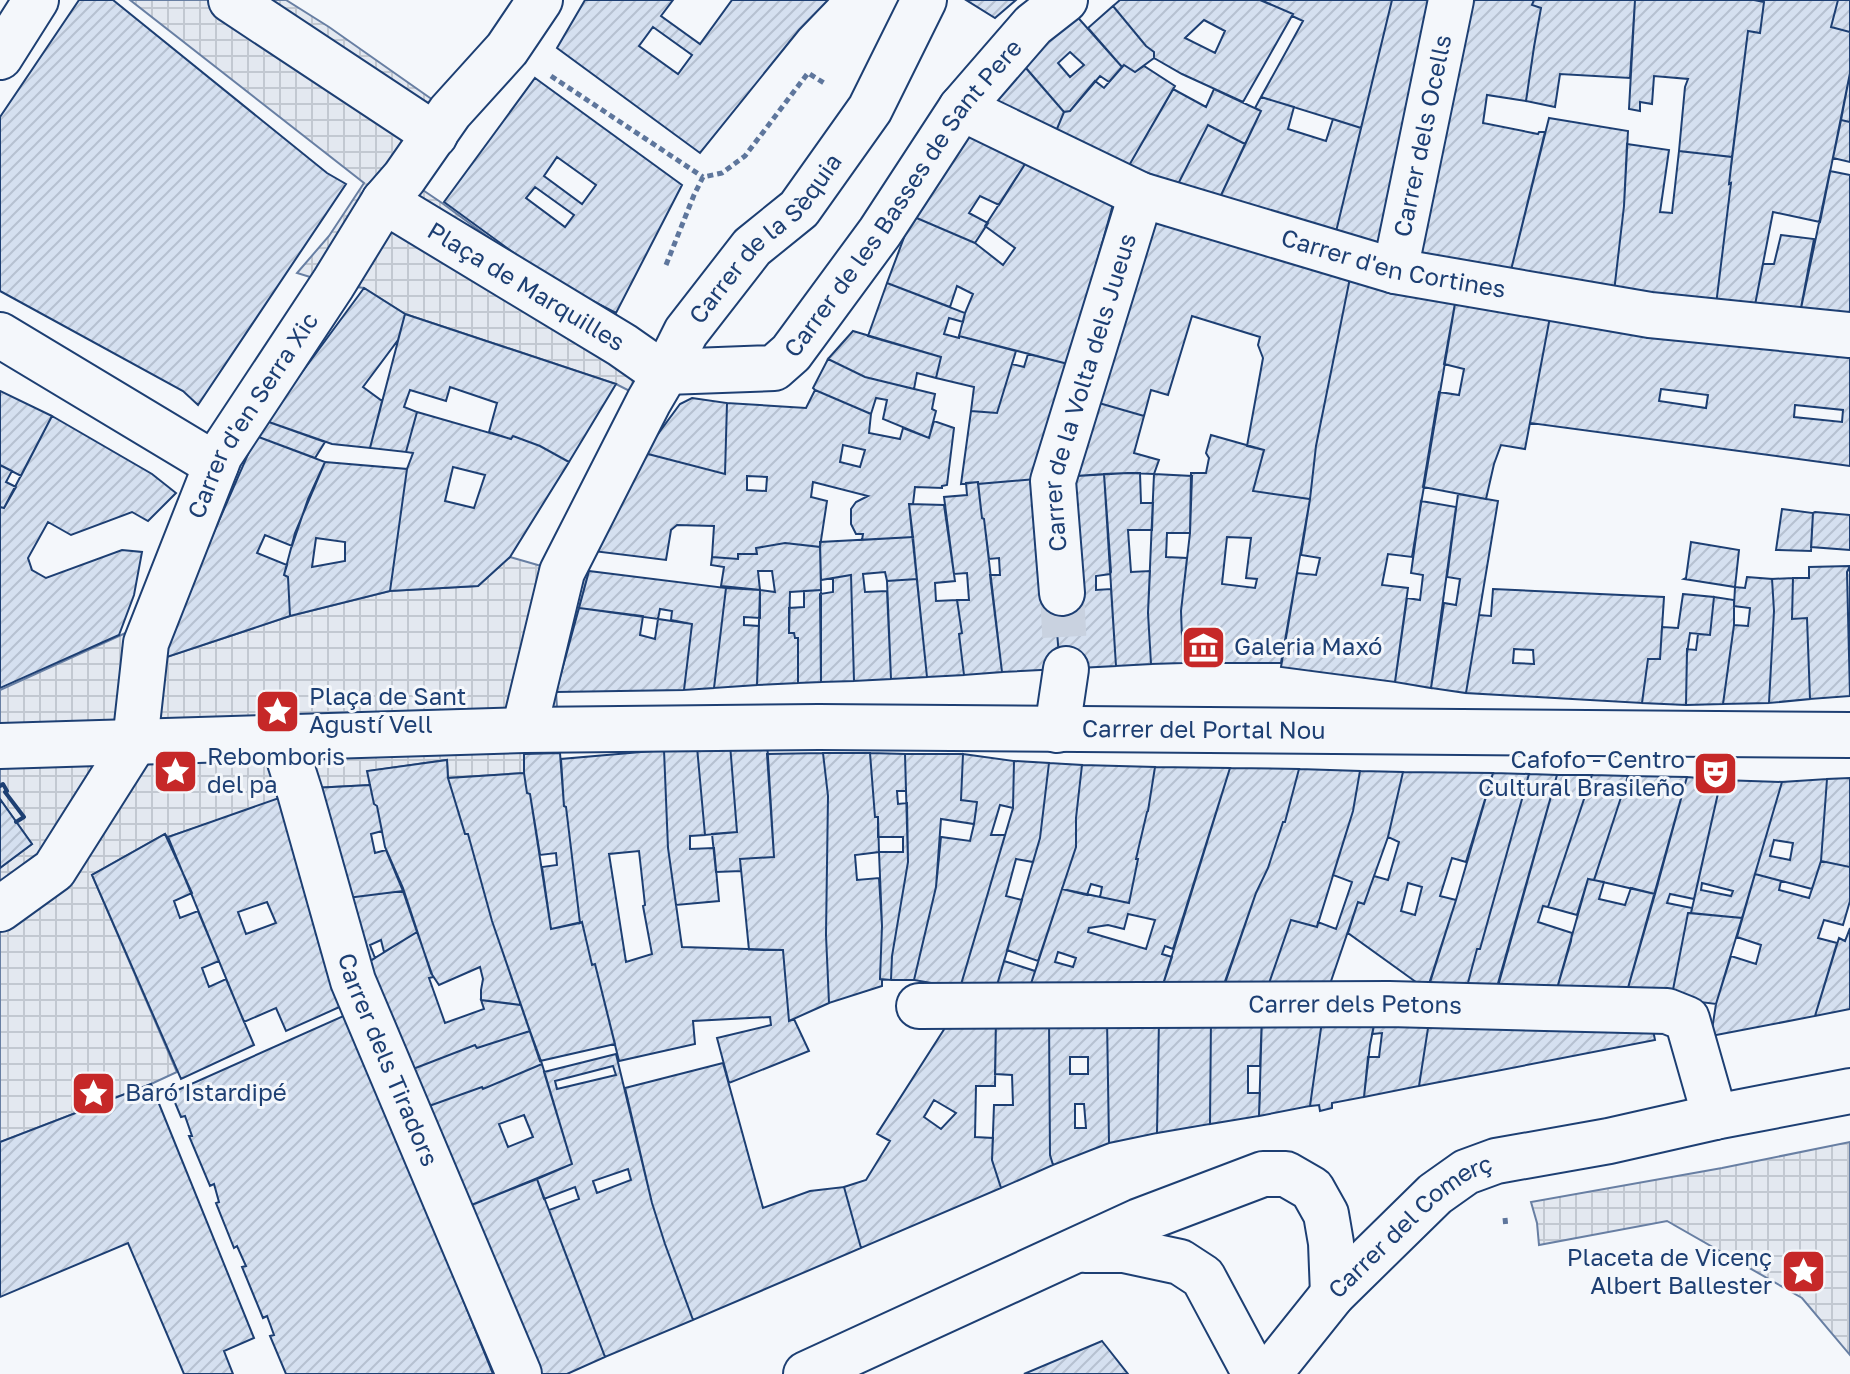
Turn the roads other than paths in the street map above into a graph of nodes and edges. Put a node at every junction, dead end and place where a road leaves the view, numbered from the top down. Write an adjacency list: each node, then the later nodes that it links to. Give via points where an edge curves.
1 (36, 0): 7 (street)
2 (231, 0): 9 (street)
3 (540, 0): 9 (street, Carrer d'en Serra Xic, via 507,49)
4 (924, 0): 15 (street, Carrer de la Sèquia, via 870,109 799,209 752,247 686,332)
5 (1065, 0): 8 (street, Carrer de les Basses de Sant Pere, via 1033,25)
6 (1451, 0): 12 (street, Carrer dels Ocells)
7 (0, 57)
8 (961, 108): 10 (street, Carrer d'en Cortines); 15 (street, Carrer de les Basses de Sant Pere, via 880,232 791,353 774,368)
9 (435, 135): 11 (street, Carrer d'en Serra Xic)
10 (1141, 195): 12 (street, Carrer d'en Cortines); 17 (street, Carrer de la Volta dels Jueus, via 1053,481)
11 (384, 201): 15 (street, Plaça de Marquilles); 16 (street, Carrer d'en Serra Xic)
12 (1395, 271): 14 (street, Carrer d'en Cortines, via 1650,315)
13 (0, 335): 16 (street)
14 (1850, 335)
15 (666, 372): 19 (street, via 562,572)
16 (216, 465): 23 (street, Carrer d'en Serra Xic, via 146,643)
17 (1062, 593)
18 (1066, 669): 20 (street)
19 (540, 730): 20 (street, Carrer del Portal Nou); 22 (street)
20 (1057, 730): 21 (street, Carrer del Portal Nou)
21 (1850, 735)
22 (282, 737): 23 (street); 31 (street, Carrer dels Tiradors, via 353,981)
23 (135, 742): 24 (street); 25 (street, via 54,870)
24 (0, 746)
25 (0, 909)
26 (919, 1006): 28 (street, Carrer dels Petons, via 1389,1004 1667,1011 1687,1019)
27 (1850, 1091): 28 (street, Carrer del Comerç)
28 (1715, 1117): 30 (street, Carrer del Comerç, via 1496,1161 1466,1172 1435,1194)
29 (1074, 1250): 30 (street, Carrer del Comerç, via 1263,1174 1286,1174 1312,1189 1326,1214); 32 (street, Carrer del Comerç); 33 (street, Carrer del Comerç, via 1124,1250 1180,1262 1203,1277)
30 (1333, 1294): 34 (street)
31 (519, 1374)
32 (806, 1374)
33 (1255, 1374)
34 (1269, 1374)

